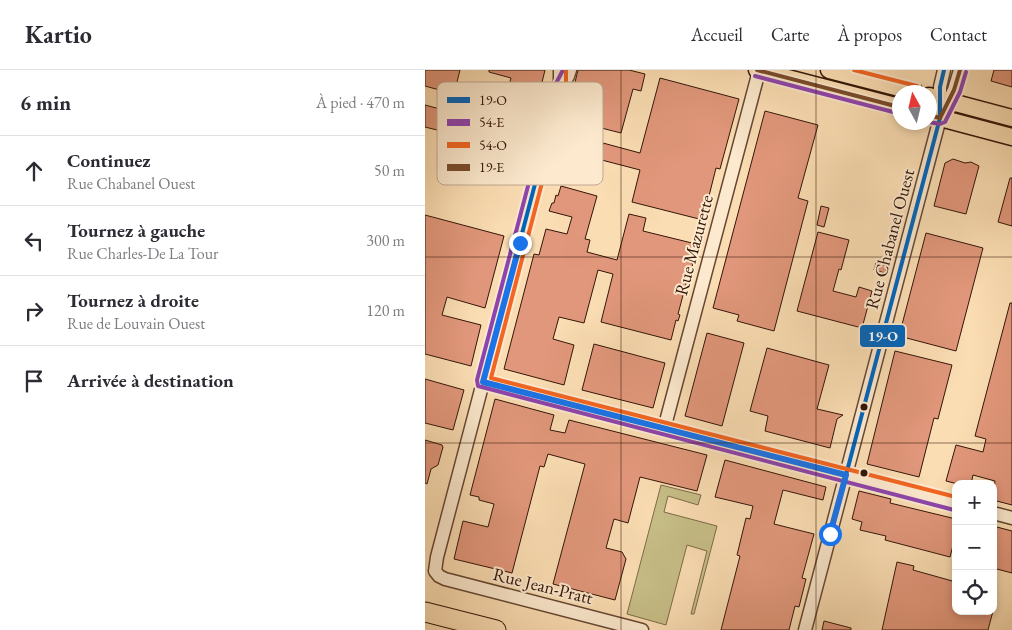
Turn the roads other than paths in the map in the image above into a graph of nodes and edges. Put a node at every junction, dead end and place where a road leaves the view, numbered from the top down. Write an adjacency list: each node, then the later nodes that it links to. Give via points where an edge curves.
1 (570, 70): 6 (street)
2 (758, 70): 9 (main road); 16 (street, Rue Mazurette)
3 (829, 70): 7 (main road)
4 (944, 70): 8 (street, Rue Chabanel Ouest)
5 (960, 70): 8 (street, Rue Chabanel Ouest)
6 (564, 82)
7 (892, 86)
8 (939, 99): 11 (main road)
9 (892, 105)
10 (937, 118): 13 (main road)
11 (1012, 118)
12 (932, 130): 17 (street, Rue Chabanel Ouest)
13 (1012, 137)
14 (535, 185): 15 (street)
15 (483, 382): 16 (street); 23 (street, Rue Jean-Pratt, via 437,557 436,573 445,579)
16 (664, 429): 17 (street)
17 (846, 475): 18 (street); 24 (street, Rue Chabanel Ouest)
18 (952, 503)
19 (997, 514): 20 (street)
20 (1012, 518)
21 (425, 612): 22 (highway)
22 (496, 630)
23 (642, 630)
24 (805, 630)

